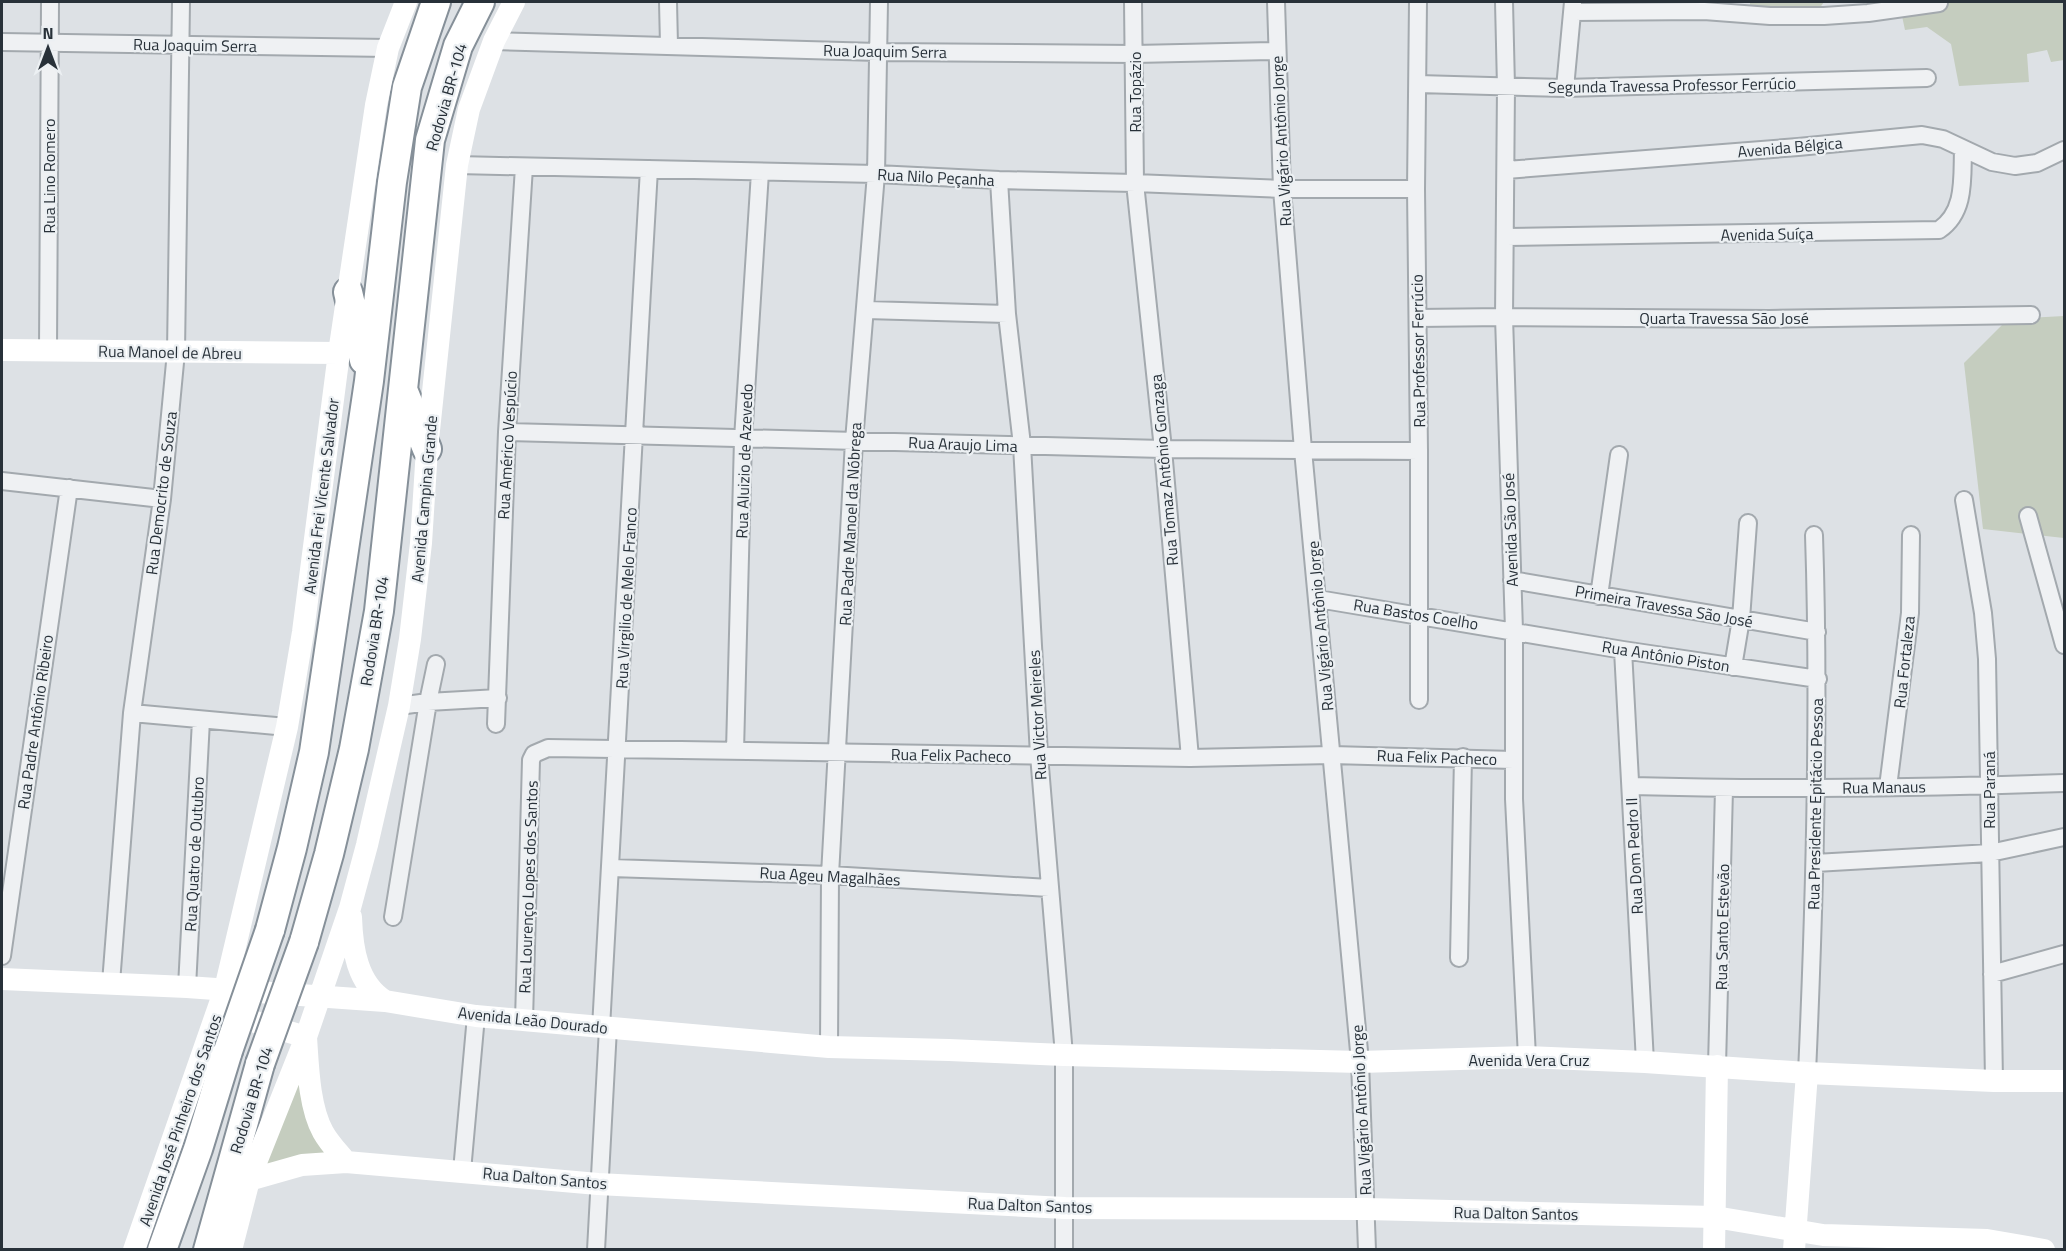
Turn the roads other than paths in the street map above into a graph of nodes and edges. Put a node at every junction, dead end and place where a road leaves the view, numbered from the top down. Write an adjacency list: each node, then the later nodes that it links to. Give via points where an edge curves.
1 (50, 2): 17 (street, Rua Lino Romero)
2 (181, 2): 18 (street, Rua Democrito de Souza)
3 (406, 2): 20 (main road, Avenida Frei Vicente Salvador)
4 (436, 2): 51 (highway, Rodovia BR-104, via 407,87)
5 (480, 2): 52 (highway, Rodovia BR-104, via 458,46 429,140)
6 (514, 2): 15 (main road, Avenida Campina Grande)
7 (668, 2): 19 (street)
8 (879, 2): 22 (street, Rua Padre Manoel da Nóbrega)
9 (1134, 2): 23 (street, Rua Topázio)
10 (1276, 2): 21 (street, Rua Vigário Antônio Jorge)
11 (1418, 2): 25 (street, Rua Professor Ferrúcio)
12 (1504, 2): 26 (street, Avenida São José)
13 (1939, 3): 14 (street, via 1824,16)
14 (1573, 7): 27 (street)
15 (494, 40): 19 (street, Rua Joaquim Serra); 30 (main road, Avenida Campina Grande, via 469,109)
16 (2, 42): 17 (street, Rua Joaquim Serra)
17 (50, 42): 18 (street, Rua Joaquim Serra); 48 (street, Rua Lino Romero)
18 (180, 45): 20 (street, Rua Joaquim Serra); 49 (street, Rua Democrito de Souza)
19 (669, 45): 22 (street, Rua Joaquim Serra)
20 (388, 48): 41 (main road, Avenida Frei Vicente Salvador)
21 (1277, 51): 23 (street, Rua Joaquim Serra); 38 (street, Rua Vigário Antônio Jorge)
22 (878, 52): 23 (street, Rua Joaquim Serra); 35 (street, Rua Padre Manoel da Nóbrega)
23 (1135, 54): 37 (street, Rua Topázio)
24 (1927, 78): 27 (street, Segunda Travessa Professor Ferrúcio)
25 (1418, 84): 26 (street, Segunda Travessa Professor Ferrúcio); 39 (street, Rua Professor Ferrúcio)
26 (1506, 87): 27 (street, Segunda Travessa Professor Ferrúcio); 33 (street, Avenida São José)
27 (1565, 88)
28 (1964, 149): 29 (street, Avenida Bélgica, via 1992,162 2015,166 2037,163); 33 (street, Avenida Bélgica, via 1922,135); 40 (street, Avenida Suíça, via 1959,206 1939,230)
29 (2064, 150)
30 (457, 165): 31 (street, Rua Nilo Peçanha); 59 (main road, Avenida Campina Grande)
31 (524, 167): 32 (street, Rua Nilo Peçanha); 53 (street, Rua Américo Vespúcio)
32 (649, 169): 34 (street, Rua Nilo Peçanha); 54 (street, Rua Virgilio de Melo Franco)
33 (1506, 170): 40 (street, Avenida São José)
34 (760, 172): 35 (street, Rua Nilo Peçanha); 55 (street, Rua Aluizio de Azevedo)
35 (876, 174): 36 (street, Rua Nilo Peçanha); 42 (street, Rua Padre Manoel da Nóbrega)
36 (999, 180): 37 (street, Rua Nilo Peçanha); 43 (street, Rua Victor Meireles)
37 (1135, 183): 38 (street, Rua Nilo Peçanha); 58 (street, Rua Tomaz Antônio Gonzaga)
38 (1282, 189): 39 (street, Rua Nilo Peçanha); 60 (street, Rua Vigário Antônio Jorge)
39 (1416, 189): 46 (street, Rua Professor Ferrúcio)
40 (1506, 237): 45 (street, Avenida São José)
41 (348, 292): 50 (main road, Avenida Frei Vicente Salvador); 51 (highway)
42 (866, 310): 43 (street); 56 (street, Rua Padre Manoel da Nóbrega)
43 (1007, 314): 57 (street, Rua Victor Meireles)
44 (2031, 315): 45 (street, Quarta Travessa São José, via 1769,319)
45 (1504, 317): 46 (street, Quarta Travessa São José); 71 (street, Avenida São José)
46 (1418, 318): 61 (street, Rua Professor Ferrúcio)
47 (2, 350): 48 (main road, Rua Manoel de Abreu)
48 (48, 350): 49 (main road, Rua Manoel de Abreu)
49 (176, 352): 50 (main road, Rua Manoel de Abreu); 65 (street, Rua Democrito de Souza)
50 (339, 353): 90 (main road, Avenida Frei Vicente Salvador)
51 (369, 381): 147 (highway, Rodovia BR-104, bridge, via 314,752 292,848 270,930)
52 (403, 390): 59 (highway); 148 (highway, Rodovia BR-104, bridge, via 379,611 356,738 304,942 261,1064)
53 (507, 432): 54 (street, Rua Araujo Lima); 83 (street, Rua Américo Vespúcio)
54 (633, 437): 55 (street, Rua Araujo Lima); 91 (street, Rua Virgilio de Melo Franco)
55 (743, 440): 56 (street, Rua Araujo Lima); 92 (street, Rua Aluizio de Azevedo)
56 (854, 441): 57 (street, Rua Araujo Lima); 94 (street, Rua Padre Manoel da Nóbrega)
57 (1022, 445): 58 (street, Rua Araujo Lima); 96 (street, Rua Victor Meireles)
58 (1163, 449): 60 (street, Rua Araujo Lima); 98 (street, Rua Tomaz Antônio Gonzaga)
59 (427, 450): 86 (main road, Avenida Campina Grande, via 421,543)
60 (1303, 450): 61 (street, Rua Araujo Lima); 73 (street, Rua Vigário Antônio Jorge)
61 (1419, 452): 74 (street, Rua Professor Ferrúcio)
62 (1619, 455): 72 (street)
63 (2, 481): 64 (street)
64 (69, 488): 65 (street); 115 (street, Rua Padre Antônio Ribeiro)
65 (162, 499): 87 (street, Rua Democrito de Souza)
66 (1964, 500): 102 (street, Rua Paraná, via 1983,613)
67 (2028, 516): 78 (street)
68 (1748, 523): 75 (street)
69 (1814, 535): 77 (street, Rua Presidente Epitácio Pessoa)
70 (1911, 536): 103 (street, Rua Fortaleza, via 1910,613)
71 (1512, 580): 72 (street, Primeira Travessa São José); 76 (street, Avenida São José)
72 (1599, 596): 75 (street, Primeira Travessa São José)
73 (1318, 599): 74 (street, Rua Bastos Coelho); 95 (street, Rua Vigário Antônio Jorge)
74 (1420, 614): 76 (street, Rua Bastos Coelho); 84 (street, Rua Professor Ferrúcio)
75 (1741, 620): 77 (street, Primeira Travessa São José); 81 (street)
76 (1514, 630): 79 (street, Rua Antônio Piston); 99 (street, Avenida São José)
77 (1817, 632): 82 (street, Rua Presidente Epitácio Pessoa)
78 (2064, 645)
79 (1623, 650): 81 (street, Rua Antônio Piston); 101 (street, Rua Dom Pedro II)
80 (436, 664): 85 (street)
81 (1733, 667): 82 (street, Rua Antônio Piston)
82 (1818, 679): 104 (street, Rua Presidente Epitácio Pessoa)
83 (498, 698): 85 (street); 89 (street, Rua Américo Vespúcio)
84 (1419, 700)
85 (428, 702): 86 (street); 113 (street)
86 (399, 706): 112 (main road, Avenida Campina Grande)
87 (132, 713): 88 (street); 119 (street, Rua Democrito de Souza)
88 (201, 720): 90 (street); 120 (street, Rua Quatro de Outubro)
89 (496, 724)
90 (287, 727): 121 (main road, Avenida Frei Vicente Salvador)
91 (619, 748): 92 (street, Rua Felix Pacheco); 93 (street, Rua Felix Pacheco, via 548,748); 109 (street, Rua Virgilio de Melo Franco)
92 (735, 751): 94 (street, Rua Felix Pacheco)
93 (534, 754): 126 (street, Rua Lourenço Lopes dos Santos)
94 (837, 754): 96 (street, Rua Felix Pacheco); 110 (street, Rua Padre Manoel da Nóbrega)
95 (1332, 755): 97 (street, Rua Felix Pacheco); 98 (street, Rua Felix Pacheco); 132 (street, Rua Vigário Antônio Jorge)
96 (1039, 756): 98 (street, Rua Felix Pacheco); 111 (street, Rua Victor Meireles)
97 (1463, 757): 99 (street, Rua Felix Pacheco); 116 (street)
98 (1190, 758)
99 (1513, 760): 131 (street, Avenida São José)
100 (2064, 783): 102 (street, Rua Manaus)
101 (1631, 786): 105 (street, Rua Manaus); 133 (street, Rua Dom Pedro II)
102 (1989, 786): 103 (street, Rua Manaus); 107 (street, Rua Paraná)
103 (1888, 787): 104 (street, Rua Manaus)
104 (1814, 788): 105 (street, Rua Manaus); 108 (street, Rua Presidente Epitácio Pessoa)
105 (1724, 789): 134 (street, Rua Santo Estevão)
106 (2064, 837): 107 (street)
107 (1990, 853): 108 (street); 117 (street, Rua Paraná)
108 (1815, 863): 135 (street, Rua Presidente Epitácio Pessoa)
109 (611, 868): 110 (street, Rua Ageu Magalhães); 127 (street, Rua Virgilio de Melo Franco)
110 (830, 875): 111 (street, Rua Ageu Magalhães); 129 (street, Rua Padre Manoel da Nóbrega)
111 (1049, 888): 130 (street, Rua Victor Meireles)
112 (350, 908): 122 (main road, Avenida Campina Grande); 123 (main road, via 357,963 371,989)
113 (393, 916)
114 (2064, 954): 117 (street)
115 (2, 956)
116 (1460, 958)
117 (1992, 974): 136 (street, Rua Paraná)
118 (2, 979): 119 (main road, Avenida Leão Dourado)
119 (111, 983): 120 (main road, Avenida Leão Dourado)
120 (187, 987): 121 (main road, Avenida Leão Dourado)
121 (225, 989): 122 (main road, Avenida Leão Dourado); 124 (main road, Avenida José Pinheiro dos Santos)
122 (320, 996): 123 (main road, Avenida Leão Dourado); 128 (main road)
123 (386, 1000): 125 (main road, Avenida Leão Dourado)
124 (218, 1011): 128 (main road); 146 (main road, Avenida José Pinheiro dos Santos)
125 (476, 1016): 126 (main road, Avenida Leão Dourado); 139 (street)
126 (524, 1021): 127 (main road, Avenida Leão Dourado)
127 (605, 1028): 129 (main road, Avenida Leão Dourado); 141 (street, Rua Virgilio de Melo Franco)
128 (306, 1037): 138 (main road, via 317,1118); 140 (main road)
129 (829, 1047): 130 (main road, Avenida Leão Dourado)
130 (1064, 1055): 132 (main road, Avenida Vera Cruz); 142 (street, Rua Victor Meireles)
131 (1527, 1057): 132 (main road, Avenida Vera Cruz); 133 (main road, Avenida Vera Cruz)
132 (1360, 1062): 143 (street, Rua Vigário Antônio Jorge)
133 (1645, 1062): 134 (main road, Avenida Vera Cruz)
134 (1718, 1066): 135 (main road, Avenida Vera Cruz); 144 (main road)
135 (1807, 1073): 136 (main road, Avenida Vera Cruz); 145 (main road)
136 (1994, 1081): 137 (main road, Avenida Vera Cruz)
137 (2064, 1082)
138 (346, 1162): 139 (main road, Rua Dalton Santos); 140 (main road, Rua Dalton Santos, via 302,1165)
139 (462, 1171): 141 (main road, Rua Dalton Santos)
140 (249, 1180): 149 (main road)
141 (598, 1184): 142 (main road, Rua Dalton Santos); 150 (street, Rua Virgilio de Melo Franco)
142 (1065, 1208): 143 (main road, Rua Dalton Santos); 151 (street, Rua Victor Meireles)
143 (1365, 1209): 144 (main road, Rua Dalton Santos); 152 (street, Rua Vigário Antônio Jorge)
144 (1715, 1217): 145 (main road, Rua Dalton Santos); 153 (main road)
145 (1794, 1240): 154 (main road, Rua Dalton Santos, via 1823,1235 1987,1240)
146 (134, 1250)
147 (162, 1250)
148 (208, 1250)
149 (231, 1250)
150 (596, 1250)
151 (1064, 1250)
152 (1367, 1250)
153 (1714, 1250)
154 (2044, 1250)

